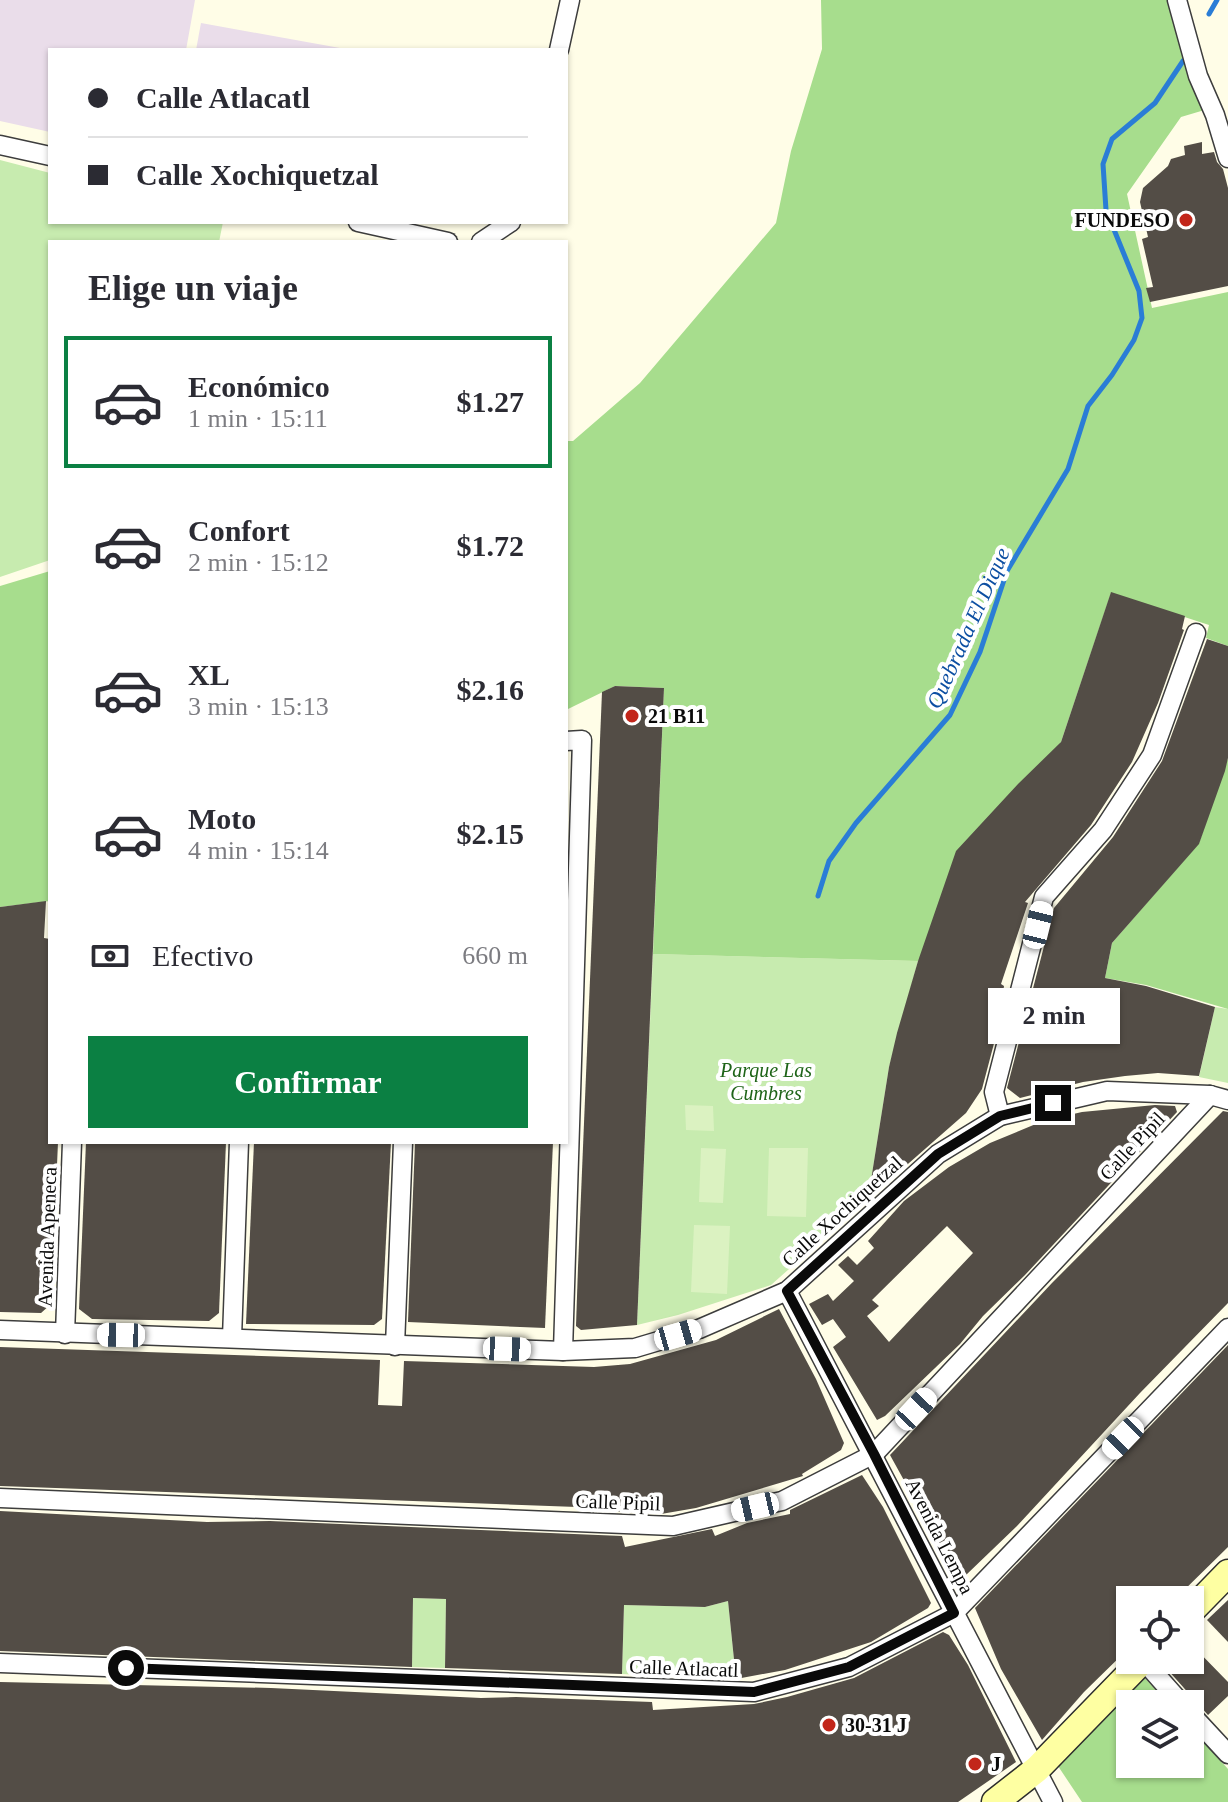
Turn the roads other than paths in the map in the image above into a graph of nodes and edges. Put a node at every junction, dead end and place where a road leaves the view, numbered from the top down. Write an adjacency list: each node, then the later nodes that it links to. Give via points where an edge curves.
1 (570, 0): 3 (street)
2 (1177, 0): 6 (street)
3 (559, 48)
4 (0, 145): 5 (street)
5 (48, 156)
6 (1228, 158)
7 (367, 224): 9 (street)
8 (508, 224): 10 (street)
9 (439, 240)
10 (484, 240)
11 (1196, 633): 15 (street, via 1152,755 1103,830 1044,897 994,1092)
12 (574, 740): 13 (street)
13 (568, 1073)
14 (1219, 1098): 15 (street, Calle Xochiquetzal, via 1107,1091); 27 (street, Calle Pipil)
15 (1000, 1116): 20 (street, Calle Xochiquetzal, via 938,1154)
16 (72, 1144): 23 (street, Avenida Apeneca)
17 (239, 1144): 24 (street)
18 (403, 1144): 25 (street)
19 (567, 1144): 26 (street)
20 (787, 1291): 26 (street, Calle Xochiquetzal, via 699,1329 635,1348); 27 (street, Avenida Lempa)
21 (1228, 1328): 31 (street, Calle Atlacatl)
22 (0, 1330): 23 (street, Calle Xochiquetzal)
23 (65, 1334): 24 (street, Calle Xochiquetzal)
24 (232, 1338): 25 (street, Calle Xochiquetzal)
25 (395, 1346): 26 (street, Calle Xochiquetzal)
26 (563, 1351)
27 (874, 1454): 28 (street, Calle Pipil, via 782,1501 673,1526); 31 (street, Avenida Lempa)
28 (0, 1498)
29 (1228, 1573): 30 (main road)
30 (1204, 1598)
31 (954, 1613): 32 (street, Calle Atlacatl, via 849,1667 754,1692); 38 (street, Avenida Lempa)
32 (0, 1663)
33 (1129, 1674): 38 (main road)
34 (1155, 1674): 35 (street)
35 (1170, 1690)
36 (1204, 1728): 37 (street)
37 (1228, 1754)
38 (1037, 1769): 39 (main road); 40 (street, Avenida Lempa)
39 (995, 1802)
40 (1053, 1802)

